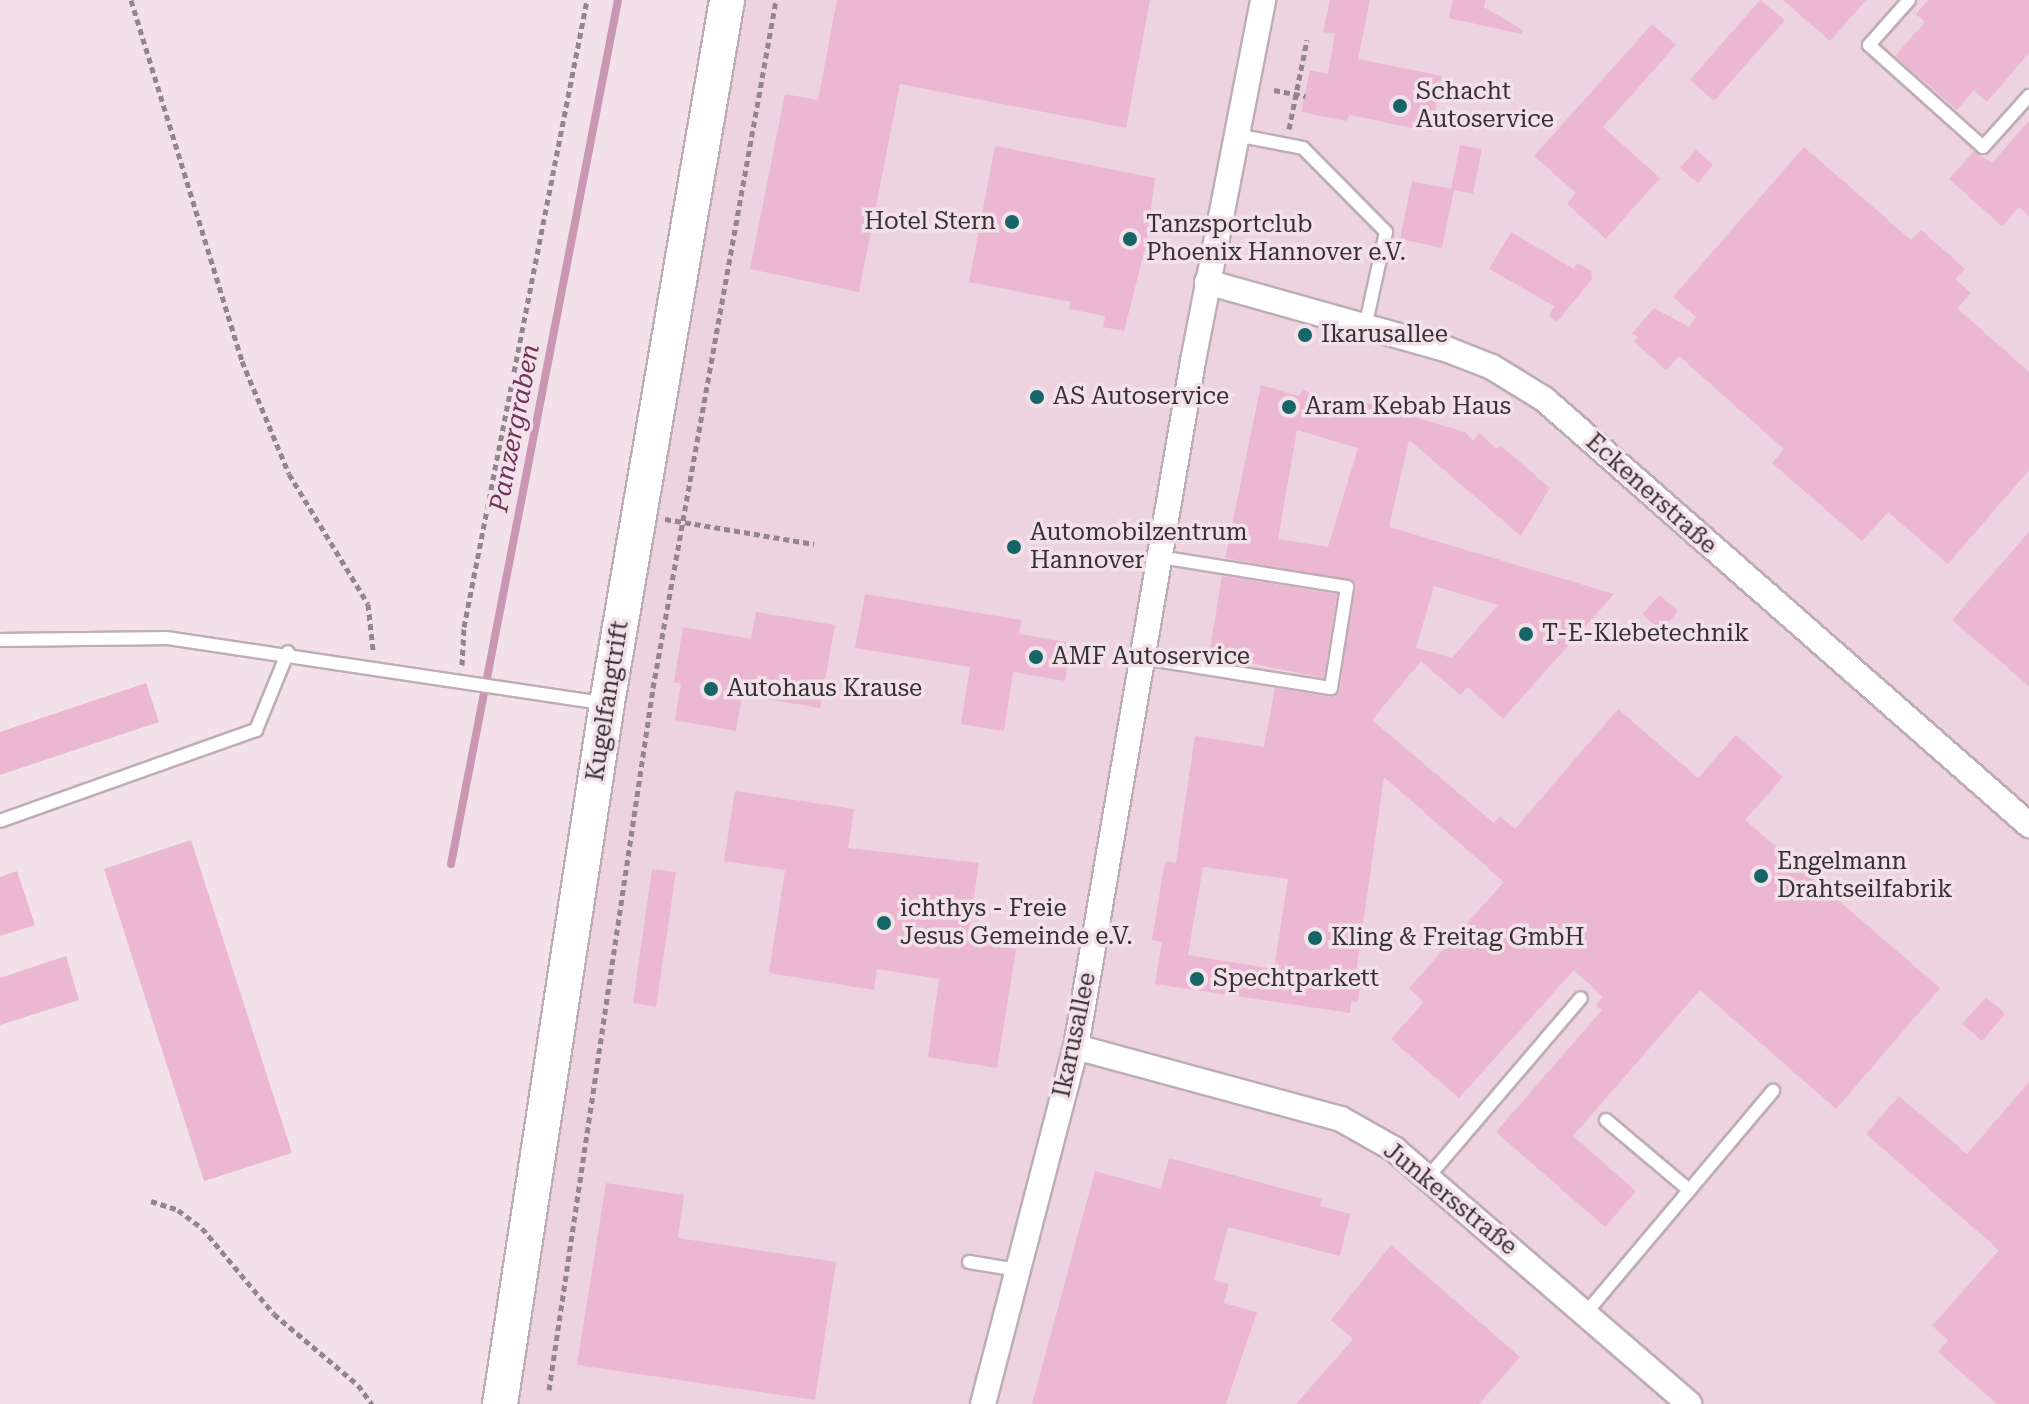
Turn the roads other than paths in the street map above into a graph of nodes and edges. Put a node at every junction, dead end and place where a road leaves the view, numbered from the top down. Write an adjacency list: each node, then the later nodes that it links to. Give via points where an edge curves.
1 (727, 0): 12 (street, Kugelfangtrift)
2 (1263, 0): 5 (street, Ikarusallee)
3 (1909, 0): 4 (lane, via 1869,45 1983,147)
4 (2029, 96)
5 (1236, 135): 6 (street, Ikarusallee); 7 (lane, via 1303,148 1386,232)
6 (1207, 282): 7 (street, Eckenerstraße); 8 (street, Ikarusallee)
7 (1366, 323): 14 (street, Eckenerstraße, via 1492,367 1544,399)
8 (1160, 557): 11 (street, Ikarusallee); 11 (lane, via 1347,587 1331,688)
9 (0, 640): 10 (lane, via 167,638)
10 (288, 652): 12 (lane); 13 (lane, via 256,730)
11 (1143, 658): 16 (street, Ikarusallee)
12 (607, 703): 24 (street, Kugelfangtrift)
13 (0, 821)
14 (2029, 825)
15 (1581, 998): 19 (lane)
16 (1076, 1047): 19 (street, Junkersstraße, via 1341,1119 1394,1149); 22 (street, Ikarusallee)
17 (1773, 1091): 20 (lane)
18 (1606, 1120): 20 (lane)
19 (1428, 1177): 23 (street, Junkersstraße)
20 (1689, 1190): 23 (lane)
21 (969, 1262): 22 (lane)
22 (1018, 1270): 25 (street, Ikarusallee)
23 (1585, 1314): 26 (street, Junkersstraße)
24 (500, 1404)
25 (983, 1404)
26 (1689, 1404)

